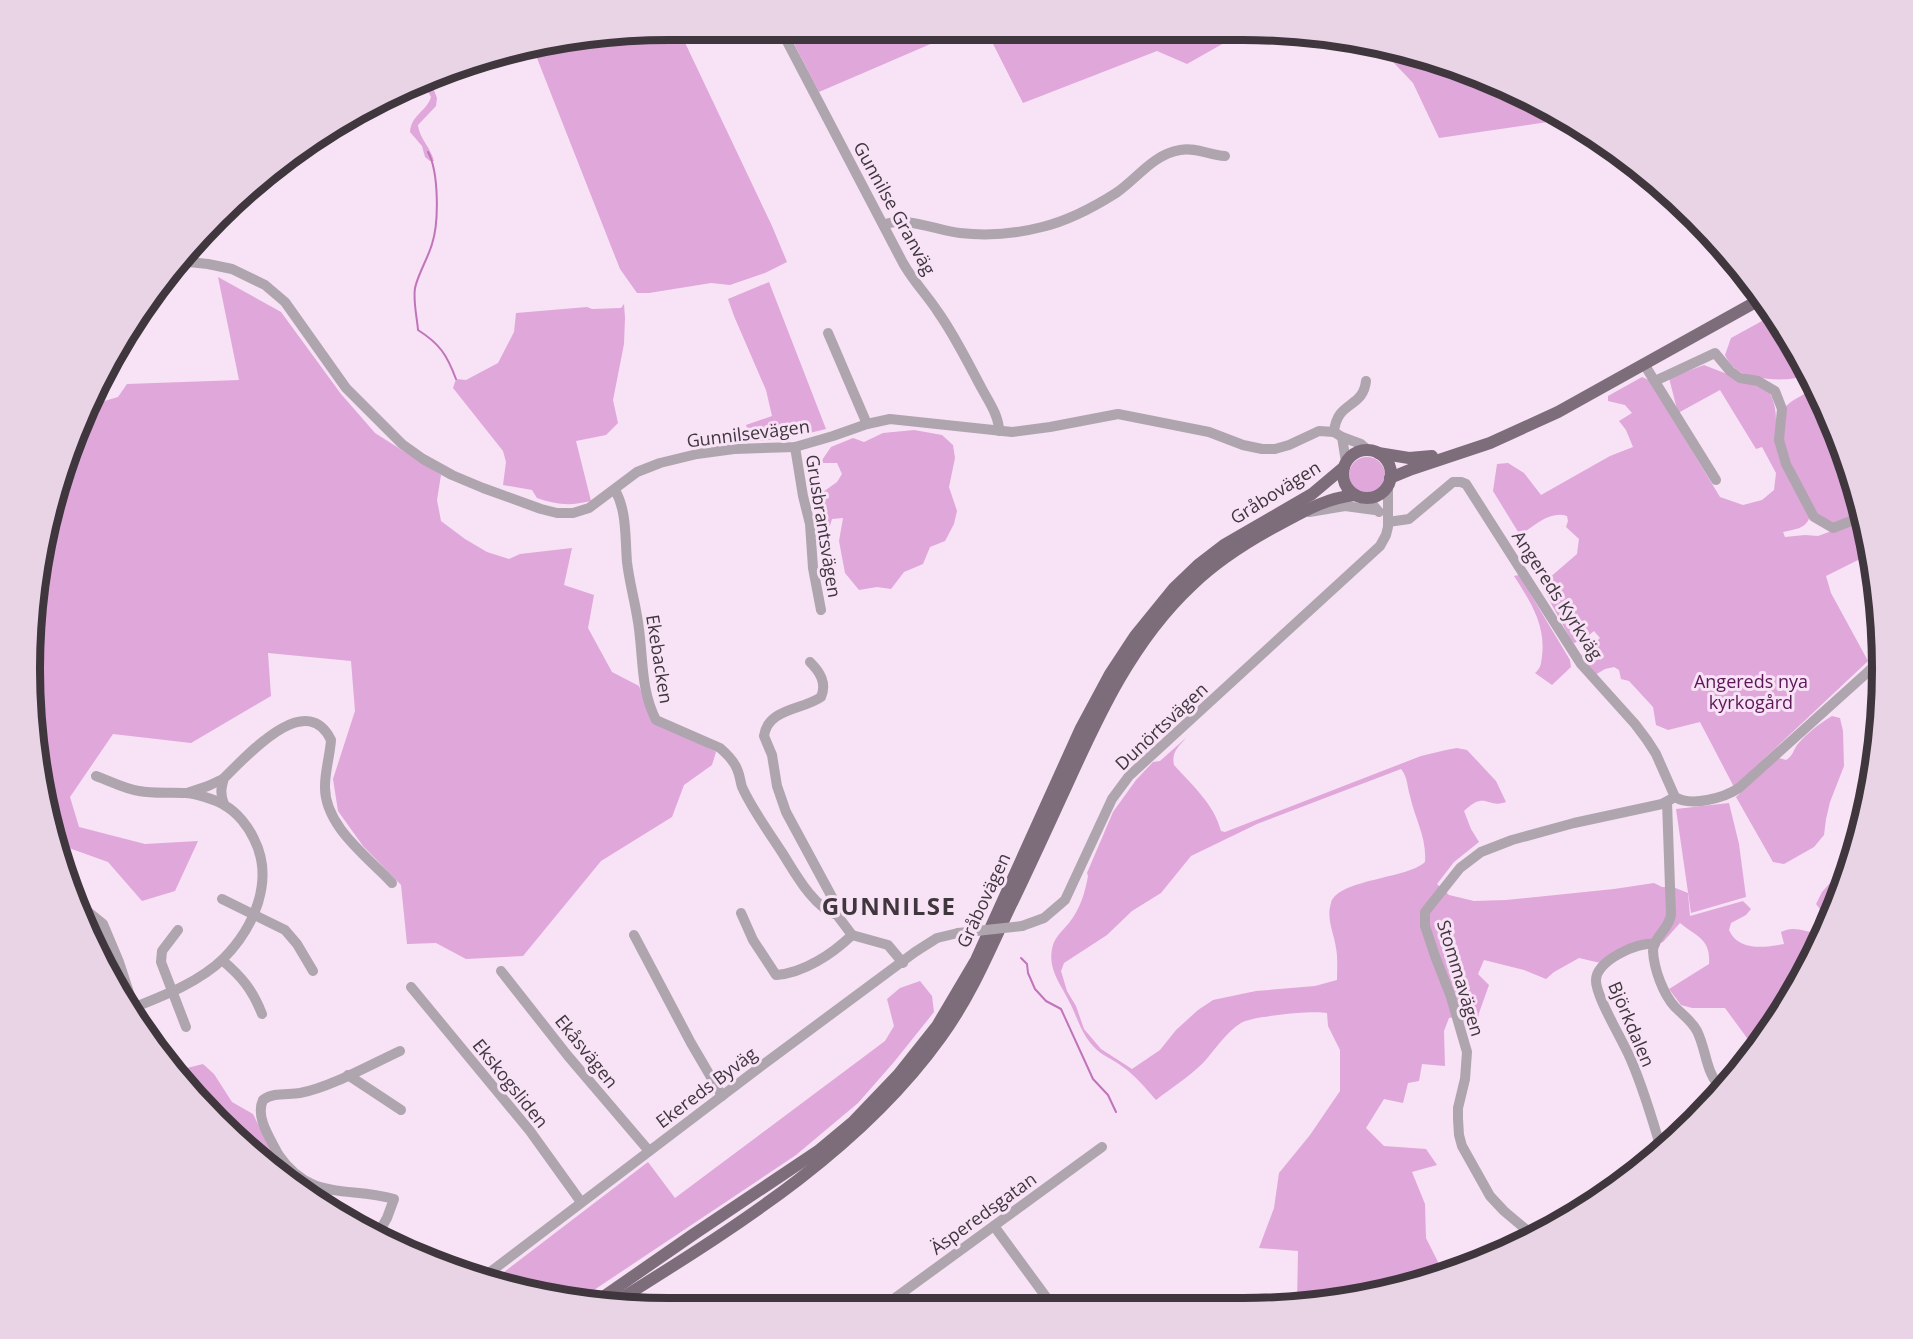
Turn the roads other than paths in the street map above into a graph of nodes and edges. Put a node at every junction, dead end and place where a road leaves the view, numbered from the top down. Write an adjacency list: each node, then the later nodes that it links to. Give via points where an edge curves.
1 (787, 41): 3 (street, Gunnilse Granväg)
2 (1225, 156): 3 (street, via 1192,149 1158,157 1117,192 1042,227 989,235 899,222)
3 (884, 225): 12 (street, Gunnilse Granväg, via 911,277 939,313 963,354 994,413)
4 (191, 262): 19 (street, Gunnilsevägen, via 232,269 265,285 285,302 346,388 402,444 452,475 557,513 589,508)
5 (1754, 303): 7 (main road)
6 (828, 333): 10 (street)
7 (1644, 364): 9 (street); 11 (main road)
8 (1366, 381): 13 (street, via 1361,397 1337,417)
9 (1655, 381): 17 (street); 24 (street, via 1715,353 1740,378 1758,381 1775,391 1782,410 1779,440 1786,464 1814,517 1833,528)
10 (867, 424): 12 (street, Gunnilsevägen, via 890,419); 14 (street, Gunnilsevägen)
11 (1525, 427): 15 (main road, via 1420,458); 18 (main road, via 1412,469)
12 (999, 431): 13 (street, Gunnilsevägen, via 1050,427 1118,414 1209,432 1262,448 1288,445 1319,431)
13 (1338, 435): 15 (street); 16 (street)
14 (795, 447): 19 (street, Gunnilsevägen, via 697,454 637,472); 25 (street, Grusbrantsvägen)
15 (1373, 452): 16 (main road, via 1355,453); 18 (main road, via 1389,466)
16 (1345, 465): 20 (main road, via 1346,485); 70 (main road, Gråbovägen, via 1312,494 1224,545 1198,565 1135,636 1081,728 976,960 937,1026 898,1076 818,1151)
17 (1716, 480)
18 (1389, 482): 20 (main road, via 1377,496); 23 (street, Dunörtsvägen)
19 (615, 490): 39 (street, Ekebacken, via 625,526 631,592 651,711 656,720 720,748 729,756 763,825 796,876 829,913)
20 (1361, 496): 21 (street); 22 (main road, Gråbovägen, via 1334,498)
21 (1375, 510): 22 (street, via 1345,506); 23 (street)
22 (1303, 513): 71 (main road, Gråbovägen, via 1244,544 1205,573 1182,594 1134,656 1098,716 976,982 942,1036 893,1096 800,1178)
23 (1387, 519): 32 (street, Angereds Kyrkväg, via 1409,519 1453,482 1466,484 1581,664 1647,740 1656,754); 41 (street, Dunörtsvägen, bridge, via 1386,535 1370,556 1129,776 1112,799 1065,900 1055,910 1022,926)
24 (1854, 520)
25 (821, 610)
26 (810, 662): 39 (street, via 822,678 821,697 773,719 764,736 786,812 833,899)
27 (1870, 670): 28 (street); 32 (street, via 1738,788 1707,800)
28 (1872, 672)
29 (96, 776): 31 (street, via 137,791)
30 (223, 779): 31 (street); 33 (street); 34 (street, via 273,732 299,722 322,728 332,740 325,788 332,813 346,836)
31 (186, 793): 33 (street)
32 (1671, 800): 44 (street, via 1671,915); 68 (street, Stommavägen, via 1574,823 1481,852 1460,868 1425,912 1429,937 1467,1052 1457,1124 1462,1146 1490,1196)
33 (224, 804): 38 (street, via 249,828 261,853 263,886)
34 (392, 883)
35 (222, 899): 38 (street)
36 (89, 913): 50 (street, via 103,924)
37 (741, 913): 43 (street, via 776,975 815,962)
38 (253, 914): 45 (street); 47 (street, via 285,930)
39 (837, 915): 43 (street)
40 (178, 930): 51 (street, via 162,951 161,959)
41 (958, 933): 46 (street, Ekereds Byväg, via 932,940)
42 (634, 934): 58 (street)
43 (852, 934): 46 (street, via 888,945)
44 (1655, 944): 57 (street, via 1654,961 1667,994 1696,1029); 60 (street, Björkdalen, via 1623,952 1606,962 1596,978 1599,993 1631,1060)
45 (222, 960): 51 (street); 53 (street, via 243,978)
46 (903, 963): 58 (street, Ekereds Byväg)
47 (313, 971)
48 (501, 971): 62 (street, Ekåsvägen)
49 (411, 987): 65 (street, Ekskogsliden, via 530,1131)
50 (128, 989)
51 (172, 992): 52 (street); 54 (street)
52 (139, 1007)
53 (262, 1014)
54 (186, 1027)
55 (400, 1051): 56 (street)
56 (348, 1075): 59 (street); 63 (street, via 302,1093 263,1100 261,1116)
57 (1717, 1083)
58 (722, 1096): 62 (street, Ekereds Byväg)
59 (401, 1110)
60 (1658, 1142)
61 (1102, 1147): 66 (street, Äsperedsgatan)
62 (649, 1151): 65 (street, Ekereds Byväg)
63 (278, 1154): 64 (street); 67 (street, via 291,1170 312,1185 394,1199)
64 (272, 1157)
65 (581, 1202): 69 (street, Ekereds Byväg)
66 (994, 1226): 72 (street, Äsperedsgatan); 73 (street)
67 (381, 1228)
68 (1528, 1231)
69 (490, 1272)
70 (606, 1295)
71 (624, 1297)
72 (895, 1298)
73 (1047, 1298)

